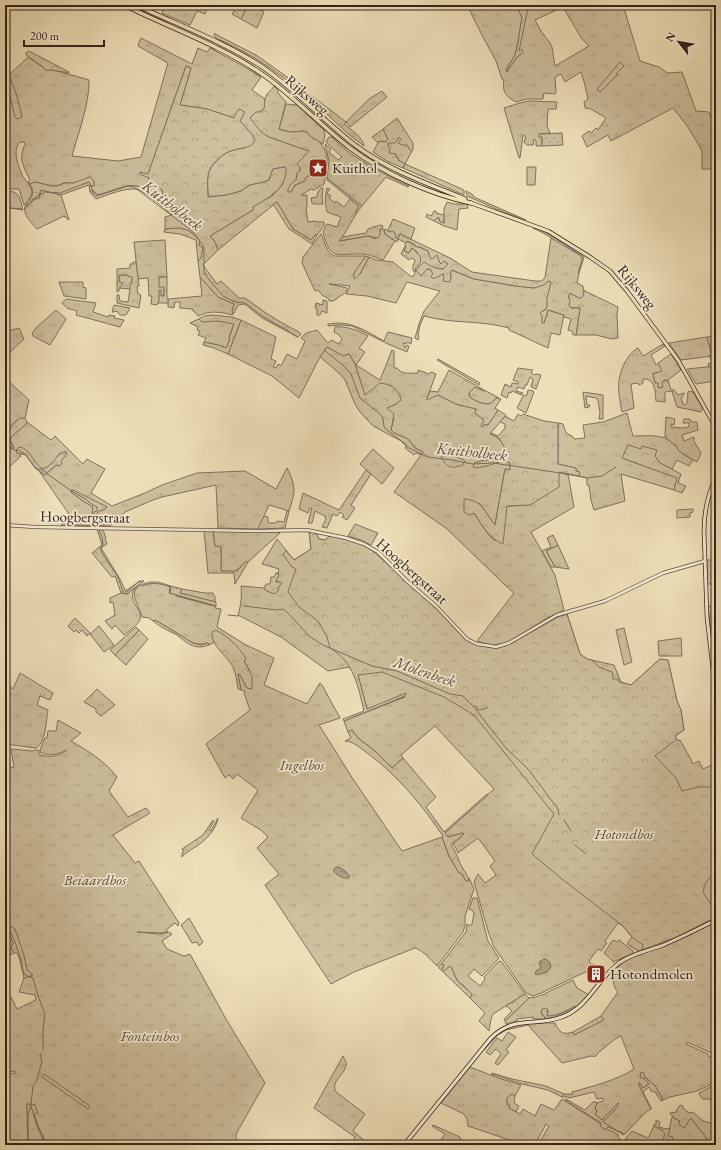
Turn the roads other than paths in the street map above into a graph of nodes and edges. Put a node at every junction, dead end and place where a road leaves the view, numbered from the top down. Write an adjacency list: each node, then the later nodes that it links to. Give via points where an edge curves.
1 (124, 5): 3 (highway, Rijksweg, via 252,67 287,92 350,148 378,167 437,194)
2 (136, 5): 3 (highway, Rijksweg, via 211,39 254,62 282,81 344,136 371,156)
3 (471, 203): 4 (main road, Rijksweg, via 548,232 610,271 678,360)
4 (716, 428)
5 (716, 477): 7 (main road, via 705,511)
6 (5, 525): 7 (street, Hoogbergstraat, via 307,530 346,538 378,552 467,639 491,646 509,643 557,615 605,601 663,572)
7 (705, 561): 8 (main road, via 707,616)
8 (716, 695)
9 (716, 920): 10 (main road, via 674,941 620,962 583,1004 570,1014 556,1019 519,1023 501,1029)
10 (404, 1145)

